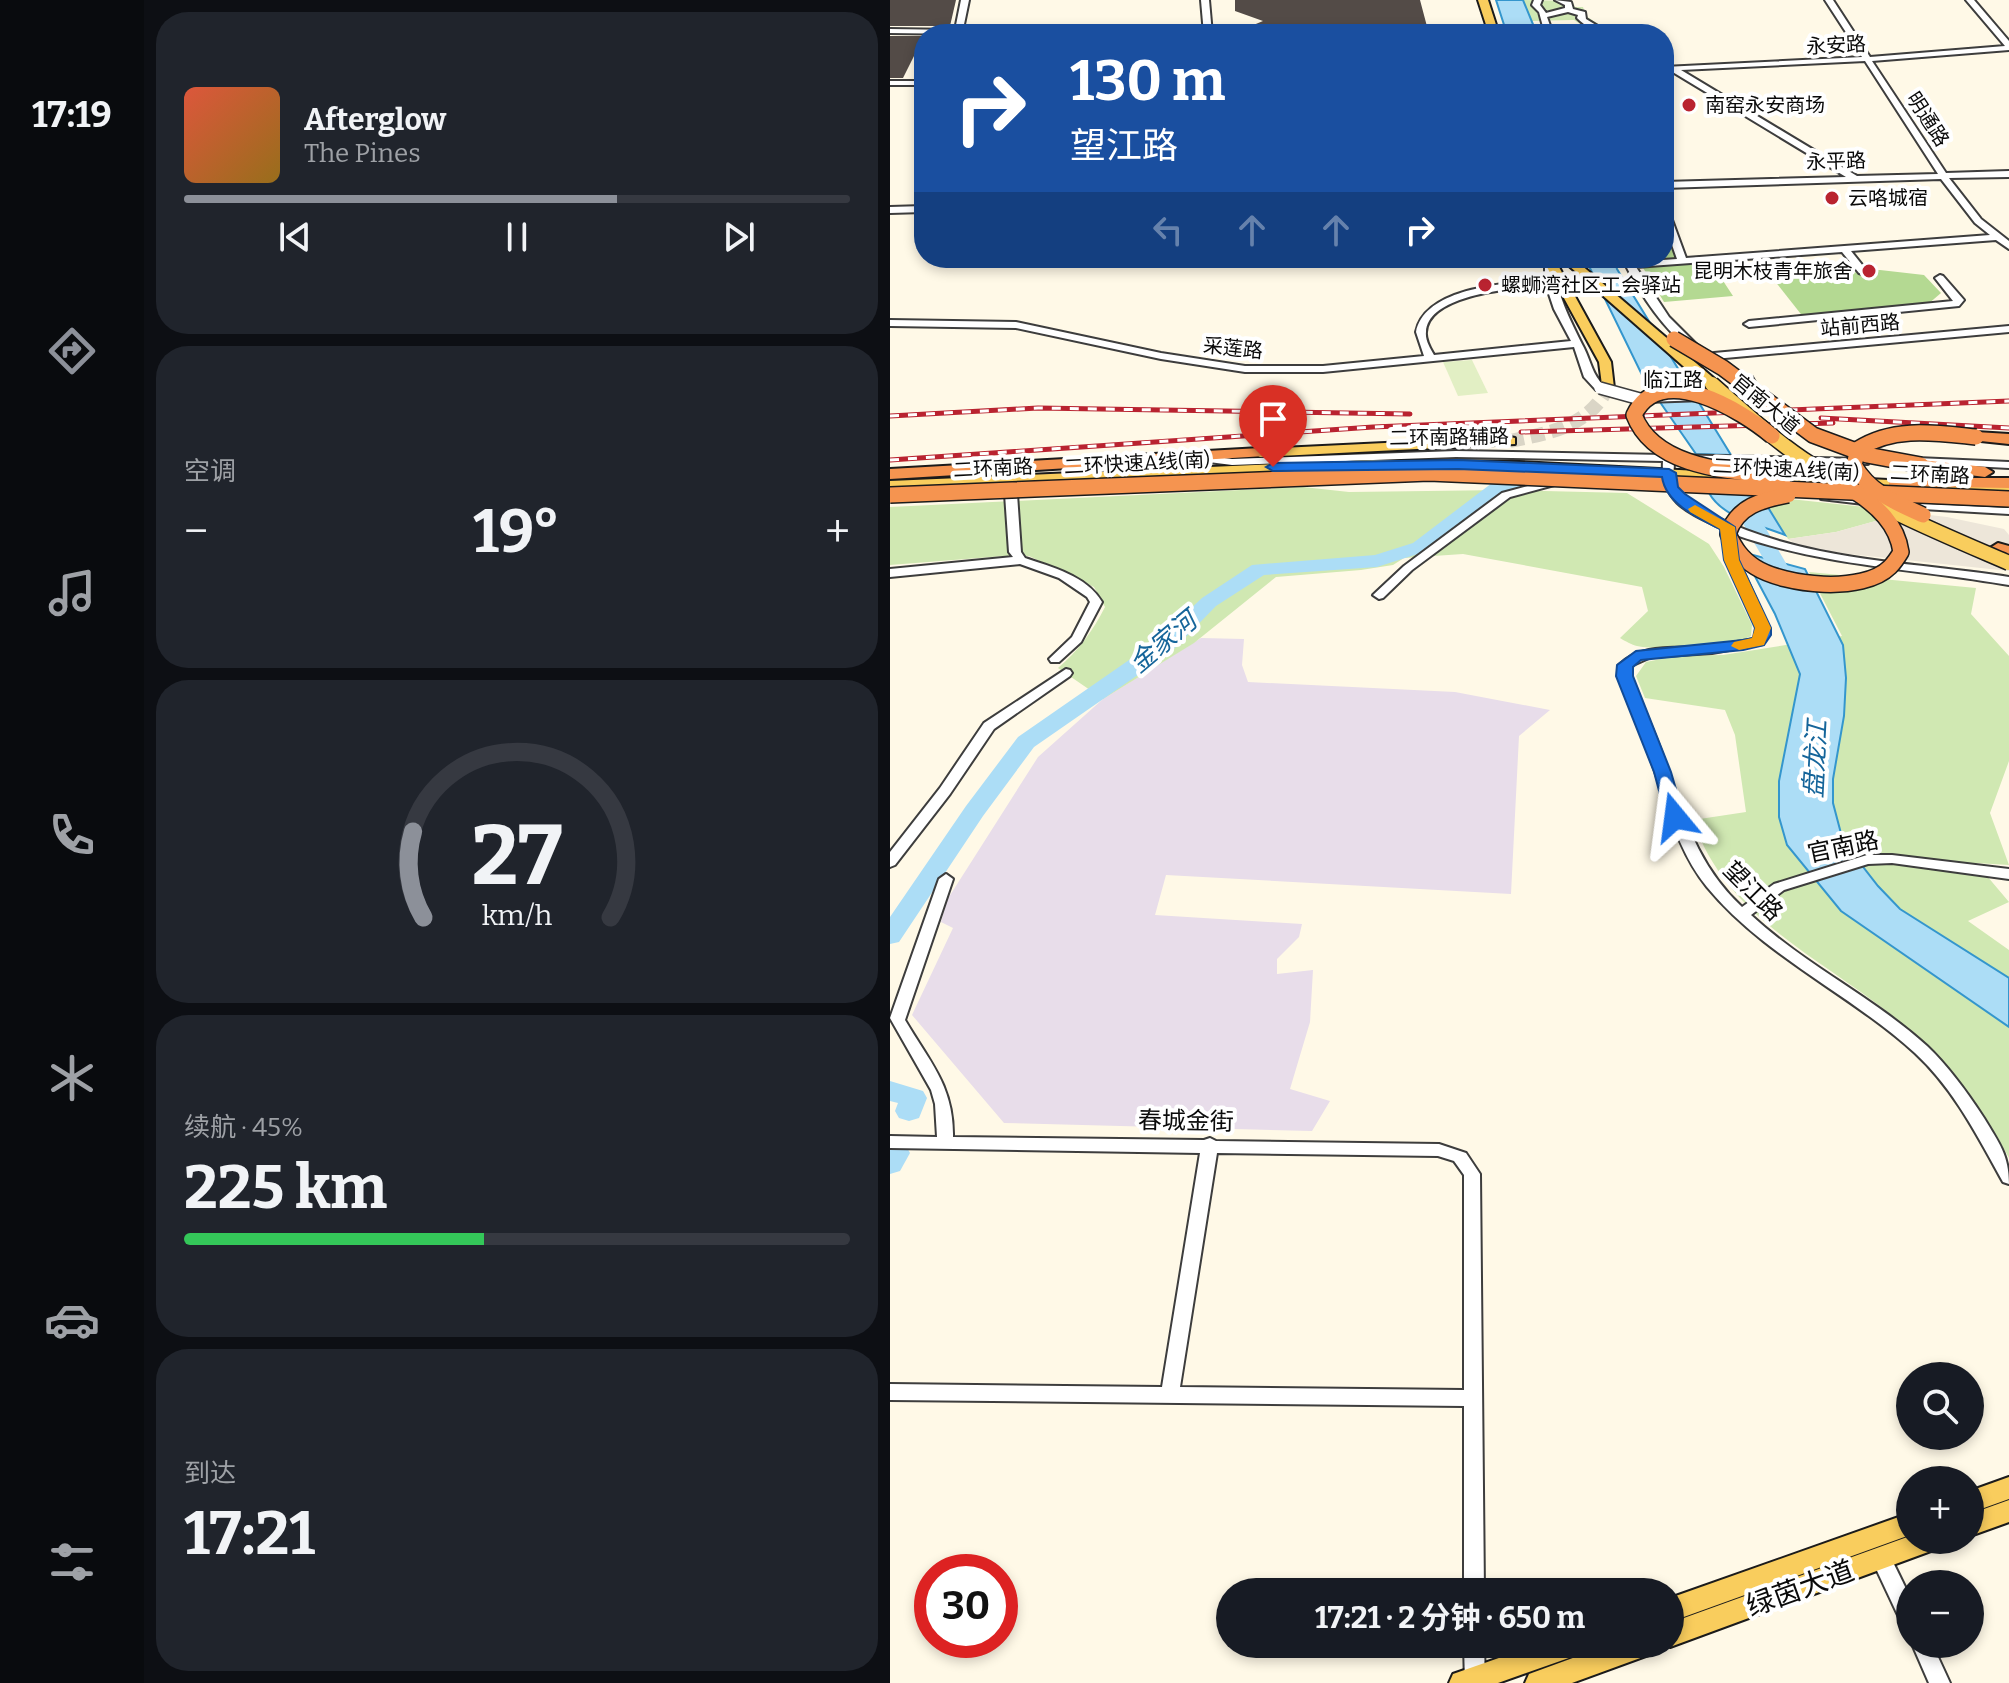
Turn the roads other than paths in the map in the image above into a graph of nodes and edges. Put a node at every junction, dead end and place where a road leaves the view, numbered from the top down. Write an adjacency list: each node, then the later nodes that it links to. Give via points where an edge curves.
1 (965, 0): 11 (street)
2 (1205, 0): 12 (street)
3 (1472, 0): 13 (main road)
4 (1483, 0): 14 (main road)
5 (1538, 0): 10 (street)
6 (1559, 0): 9 (street)
7 (1829, 0): 20 (street, 明通路)
8 (1970, 0): 19 (street)
9 (1568, 10): 10 (street); 16 (street)
10 (1544, 19): 15 (street)
11 (961, 24)
12 (1207, 24)
13 (1480, 24)
14 (1491, 24)
15 (1546, 24)
16 (1593, 24)
17 (890, 31): 18 (street)
18 (914, 32)
19 (2009, 47): 20 (street, 永安路)
20 (1868, 59): 21 (street, 永安路); 26 (street, 明通路)
21 (1674, 69)
22 (1674, 72): 27 (street)
23 (890, 83): 24 (street)
24 (914, 83)
25 (2009, 174): 26 (street, 永平路)
26 (1943, 175): 27 (street, 永平路); 31 (street, 明通路)
27 (1855, 178): 28 (street, 永平路)
28 (1674, 185)
29 (914, 209): 30 (street)
30 (890, 210)
31 (1996, 237): 33 (street, 明通路); 34 (street)
32 (1674, 242): 36 (street)
33 (2009, 246)
34 (1844, 248): 36 (street); 42 (street)
35 (1674, 261): 36 (street)
36 (1682, 261)
37 (1549, 268): 44 (street)
38 (1553, 268): 54 (main road, via 1605,362)
39 (1578, 268): 55 (main road, 官南大道, bridge)
40 (1593, 268): 50 (main road, 官南大道)
41 (1632, 268): 52 (street, 临江路, via 1683,339)
42 (1862, 271)
43 (1940, 278): 45 (street, via 1959,300 1956,304)
44 (1550, 282): 51 (street); 53 (street, via 1487,289 1448,301 1421,328)
45 (1867, 314): 47 (street); 49 (street)
46 (890, 323): 53 (street, 采莲路, via 1016,325 1245,369 1323,369)
47 (1749, 324)
48 (2009, 329): 49 (street, 站前西路)
49 (1883, 331): 52 (street, 站前西路)
50 (1674, 339): 63 (highway, bridge, via 1723,368 1799,428 1831,444 1894,461); 71 (main road, 官南大道, bridge, via 1812,453)
51 (1575, 344): 53 (street, 采莲路); 54 (street, via 1589,377)
52 (1714, 356): 54 (street, 临江路, bridge, via 1751,384 1746,392 1635,399)
53 (1430, 358)
54 (1605, 387)
55 (1772, 436): 64 (main road, 官南大道, bridge); 64 (highway, bridge, via 1724,403 1695,393 1654,396 1634,415 1647,441 1680,458 1753,473)
56 (2009, 439): 71 (highway, bridge, via 1897,434 1858,449 1854,459 1860,476)
57 (1510, 441): 58 (main road)
58 (1260, 453): 59 (highway)
59 (1194, 458): 61 (highway); 61 (street, 二环南路辅路, via 1141,455); 62 (street, 二环南路辅路, via 1232,462 1434,454)
60 (2009, 465): 62 (street, 二环南路辅路)
61 (890, 474)
62 (1669, 475): 65 (street, 二环南路辅路); 66 (main road, 二环南路, via 1356,464); 69 (main road, 二环南路); 70 (main road, 二环南路, via 1356,472); 72 (street, via 1692,507)
63 (2009, 475)
64 (1835, 481): 66 (highway, bridge, via 1401,462); 67 (highway, bridge, via 1851,490 1856,493 1860,495 1876,508 1898,536 1899,559 1887,571 1845,583 1808,583 1762,571 1733,550 1728,534 1732,521 1755,504 1801,494 1832,492 1848,492 1856,492); 69 (highway, bridge); 75 (main road, 官南大道, bridge)
65 (1559, 482): 68 (street, 二环南路辅路, via 1384,477); 78 (street, via 1506,495)
66 (890, 484)
67 (1864, 492): 69 (highway, 二环快速A线(南), bridge); 70 (highway, 二环快速A线(南), bridge, via 1401,473)
68 (1011, 494): 70 (street, 二环南路辅路); 74 (street, via 1015,552)
69 (2009, 495)
70 (890, 496)
71 (1923, 515): 73 (main road, 官南大道)
72 (1729, 527): 77 (street, via 1826,557); 84 (street, 望江路, via 1732,560 1763,628 1759,641 1636,656 1625,665 1624,676 1688,851)
73 (2004, 550)
74 (1021, 560): 76 (street); 79 (street, via 1063,575 1096,602 1077,639)
75 (2009, 563)
76 (890, 573)
77 (2009, 581)
78 (1379, 595)
79 (1055, 659)
80 (1066, 673): 81 (street, via 989,726)
81 (890, 862)
82 (2009, 874): 84 (street, 官南路, via 1867,860 1779,887)
83 (946, 879): 86 (street, via 897,1020 944,1098)
84 (1743, 914): 88 (street, 望江路, via 1779,947 1921,1050 1977,1117)
85 (890, 1142): 86 (street, 春城金街)
86 (945, 1143): 87 (street, 春城金街)
87 (1210, 1144): 90 (street); 91 (street, 春城金街, via 1439,1150 1460,1157 1472,1174)
88 (2009, 1178)
89 (890, 1392): 90 (street)
90 (1170, 1395): 91 (street)
91 (1473, 1398): 99 (street)
92 (2009, 1488): 93 (main road)
93 (1984, 1497)
94 (2009, 1511): 95 (main road)
95 (1984, 1520)
96 (1896, 1529): 101 (main road, 绿茵大道)
97 (1896, 1552): 98 (main road, 绿茵大道)
98 (1881, 1558): 100 (street); 102 (main road, 绿茵大道)
99 (1474, 1578)
100 (1896, 1590)
101 (1684, 1605)
102 (1684, 1630)
103 (1473, 1658): 107 (street)
104 (1536, 1658): 107 (main road)
105 (1607, 1658): 108 (main road)
106 (1928, 1658): 109 (street)
107 (1470, 1682)
108 (1538, 1683)
109 (1940, 1683)

